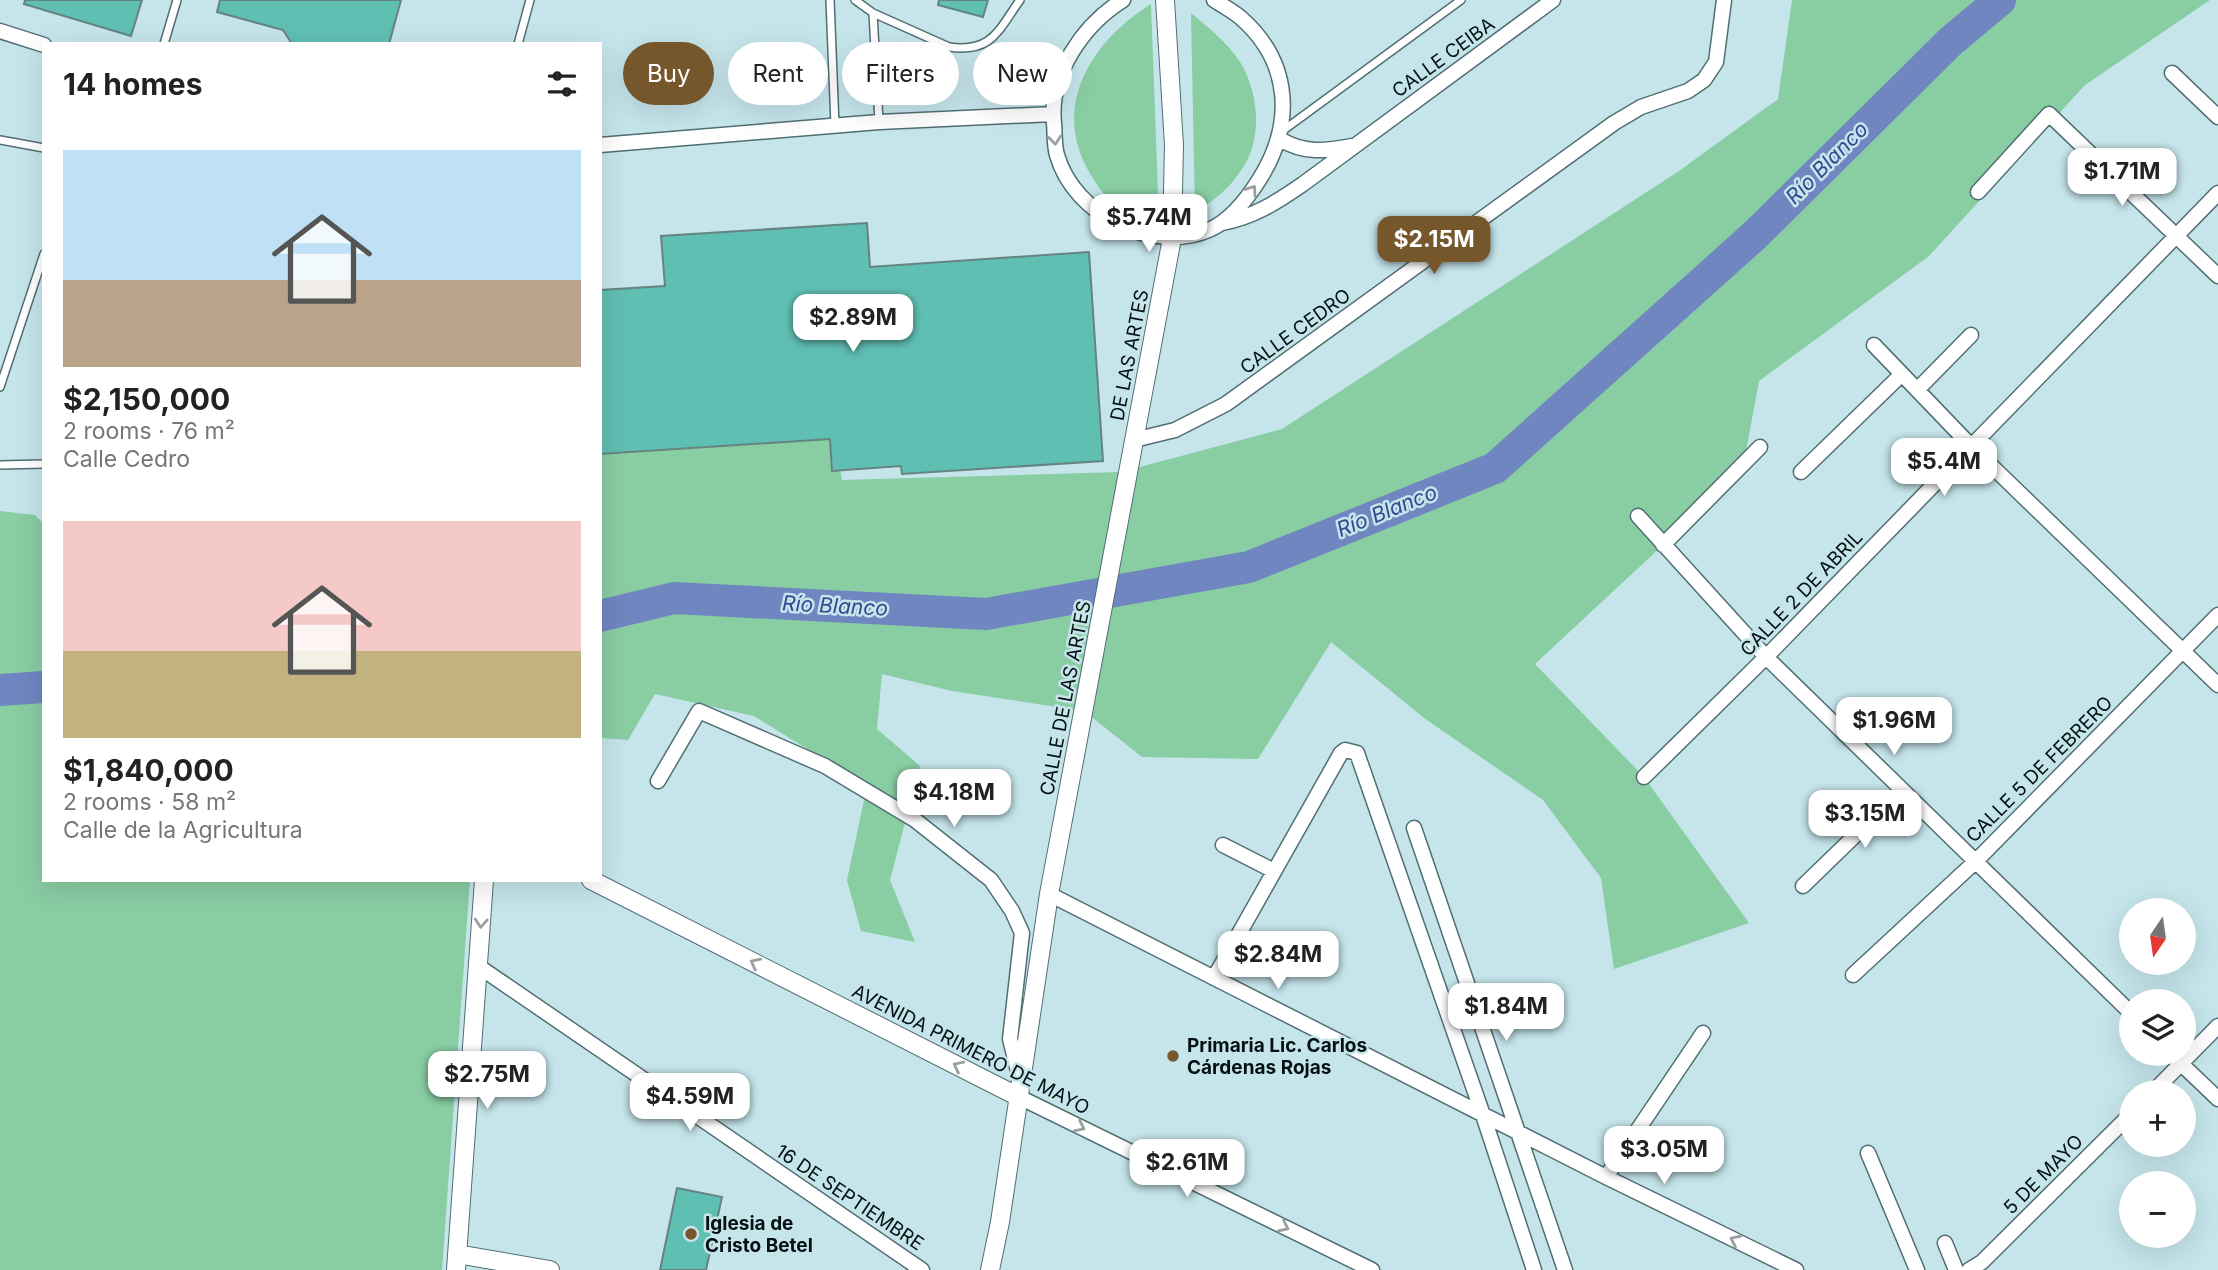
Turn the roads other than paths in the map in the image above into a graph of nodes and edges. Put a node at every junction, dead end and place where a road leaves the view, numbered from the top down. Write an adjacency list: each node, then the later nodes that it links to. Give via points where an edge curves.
1 (177, 0): 14 (lane)
2 (530, 0): 15 (lane)
3 (830, 0): 21 (lane)
4 (855, 0): 12 (lane)
5 (1020, 0): 12 (lane, via 992,39 972,49 949,47)
6 (1123, 0): 18 (street, via 1088,30 1066,61 1055,89)
7 (1165, 0): 31 (street, DE LAS ARTES, via 1174,145)
8 (1214, 0): 22 (street, via 1240,17 1269,53 1284,104)
9 (1461, 0): 22 (lane)
10 (1553, 0): 25 (street, CALLE CEIBA)
11 (1724, 0): 39 (street, CALLE CEDRO, via 1719,47 1711,72 1697,87 1641,107 1614,123 1226,404 1175,430)
12 (873, 13): 20 (lane)
13 (0, 31): 16 (street)
14 (165, 42)
15 (518, 42)
16 (42, 44)
17 (2172, 73): 19 (street)
18 (1053, 114): 20 (street); 31 (street, one-way to 31, via 1057,155 1090,205 1110,221 1147,235)
19 (2218, 117)
20 (879, 122): 21 (street)
21 (835, 125): 24 (street)
22 (1280, 136): 25 (street, CALLE CEIBA, via 1291,146 1307,150); 29 (street, one-way to 22, via 1251,193)
23 (0, 140): 26 (lane)
24 (602, 145)
25 (1357, 145): 29 (street, CALLE CEIBA, via 1260,212)
26 (42, 148)
27 (1978, 192): 30 (street, via 2049,114)
28 (2218, 193): 30 (street, CALLE 2 DE ABRIL)
29 (1219, 224): 31 (street, CALLE CEIBA)
30 (2176, 236): 33 (street); 41 (street, CALLE 2 DE ABRIL)
31 (1172, 238): 39 (street, DE LAS ARTES)
32 (42, 260): 37 (lane)
33 (2218, 276)
34 (1971, 335): 38 (street)
35 (1874, 345): 36 (street)
36 (1902, 374): 38 (street); 44 (street)
37 (0, 387)
38 (1917, 390): 41 (street)
39 (1134, 440): 45 (street, DE LAS ARTES)
40 (1760, 446): 47 (street)
41 (1971, 446): 49 (street); 50 (street, CALLE 2 DE ABRIL)
42 (42, 464): 43 (lane)
43 (0, 465)
44 (1801, 472)
45 (1122, 507): 62 (street, CALLE DE LAS ARTES)
46 (1638, 516): 47 (street)
47 (1663, 545): 50 (street)
48 (2218, 615): 49 (street, CALLE 5 DE FEBRERO)
49 (2183, 651): 51 (street); 57 (street, CALLE 5 DE FEBRERO)
50 (1766, 657): 52 (street, CALLE 2 DE ABRIL); 54 (street)
51 (2218, 685)
52 (1644, 777)
53 (658, 781): 71 (street, via 699,711 825,766 915,820 990,880 1022,933 1010,1039)
54 (1902, 790): 57 (street); 61 (street)
55 (1414, 828): 75 (street)
56 (1223, 845): 58 (street)
57 (1976, 861): 64 (street, CALLE 5 DE FEBRERO); 66 (street)
58 (1274, 871): 65 (street); 73 (street, via 1341,753 1357,753)
59 (484, 882): 63 (street, one-way to 63)
60 (595, 882): 71 (street, AVENIDA PRIMERO DE MAYO, one-way to 60)
61 (1803, 886)
62 (1049, 894): 65 (street); 71 (street, CALLE DE LAS ARTES)
63 (478, 966): 79 (street); 82 (street, 16 DE SEPTIEMBRE)
64 (1853, 975)
65 (1214, 978): 73 (street)
66 (2119, 1001)
67 (2218, 1026): 69 (street)
68 (1703, 1033): 77 (street)
69 (2196, 1043)
70 (2184, 1066): 72 (street)
71 (1020, 1089): 83 (street, CALLE DE LAS ARTES); 84 (street, AVENIDA PRIMERO DE MAYO, one-way to 84)
72 (2218, 1099)
73 (1488, 1117): 75 (street); 85 (street)
74 (2119, 1127): 80 (street, 5 DE MAYO)
75 (1513, 1129): 77 (street); 86 (street)
76 (1868, 1153): 88 (street)
77 (1606, 1177): 87 (street, one-way to 77)
78 (1945, 1243): 89 (street)
79 (457, 1262): 81 (street)
80 (1986, 1266): 90 (street, 5 DE MAYO)
81 (550, 1270)
82 (922, 1270)
83 (990, 1270)
84 (1371, 1270)
85 (1534, 1270)
86 (1565, 1270)
87 (1796, 1270)
88 (1917, 1270)
89 (1956, 1270)
90 (1969, 1270)

